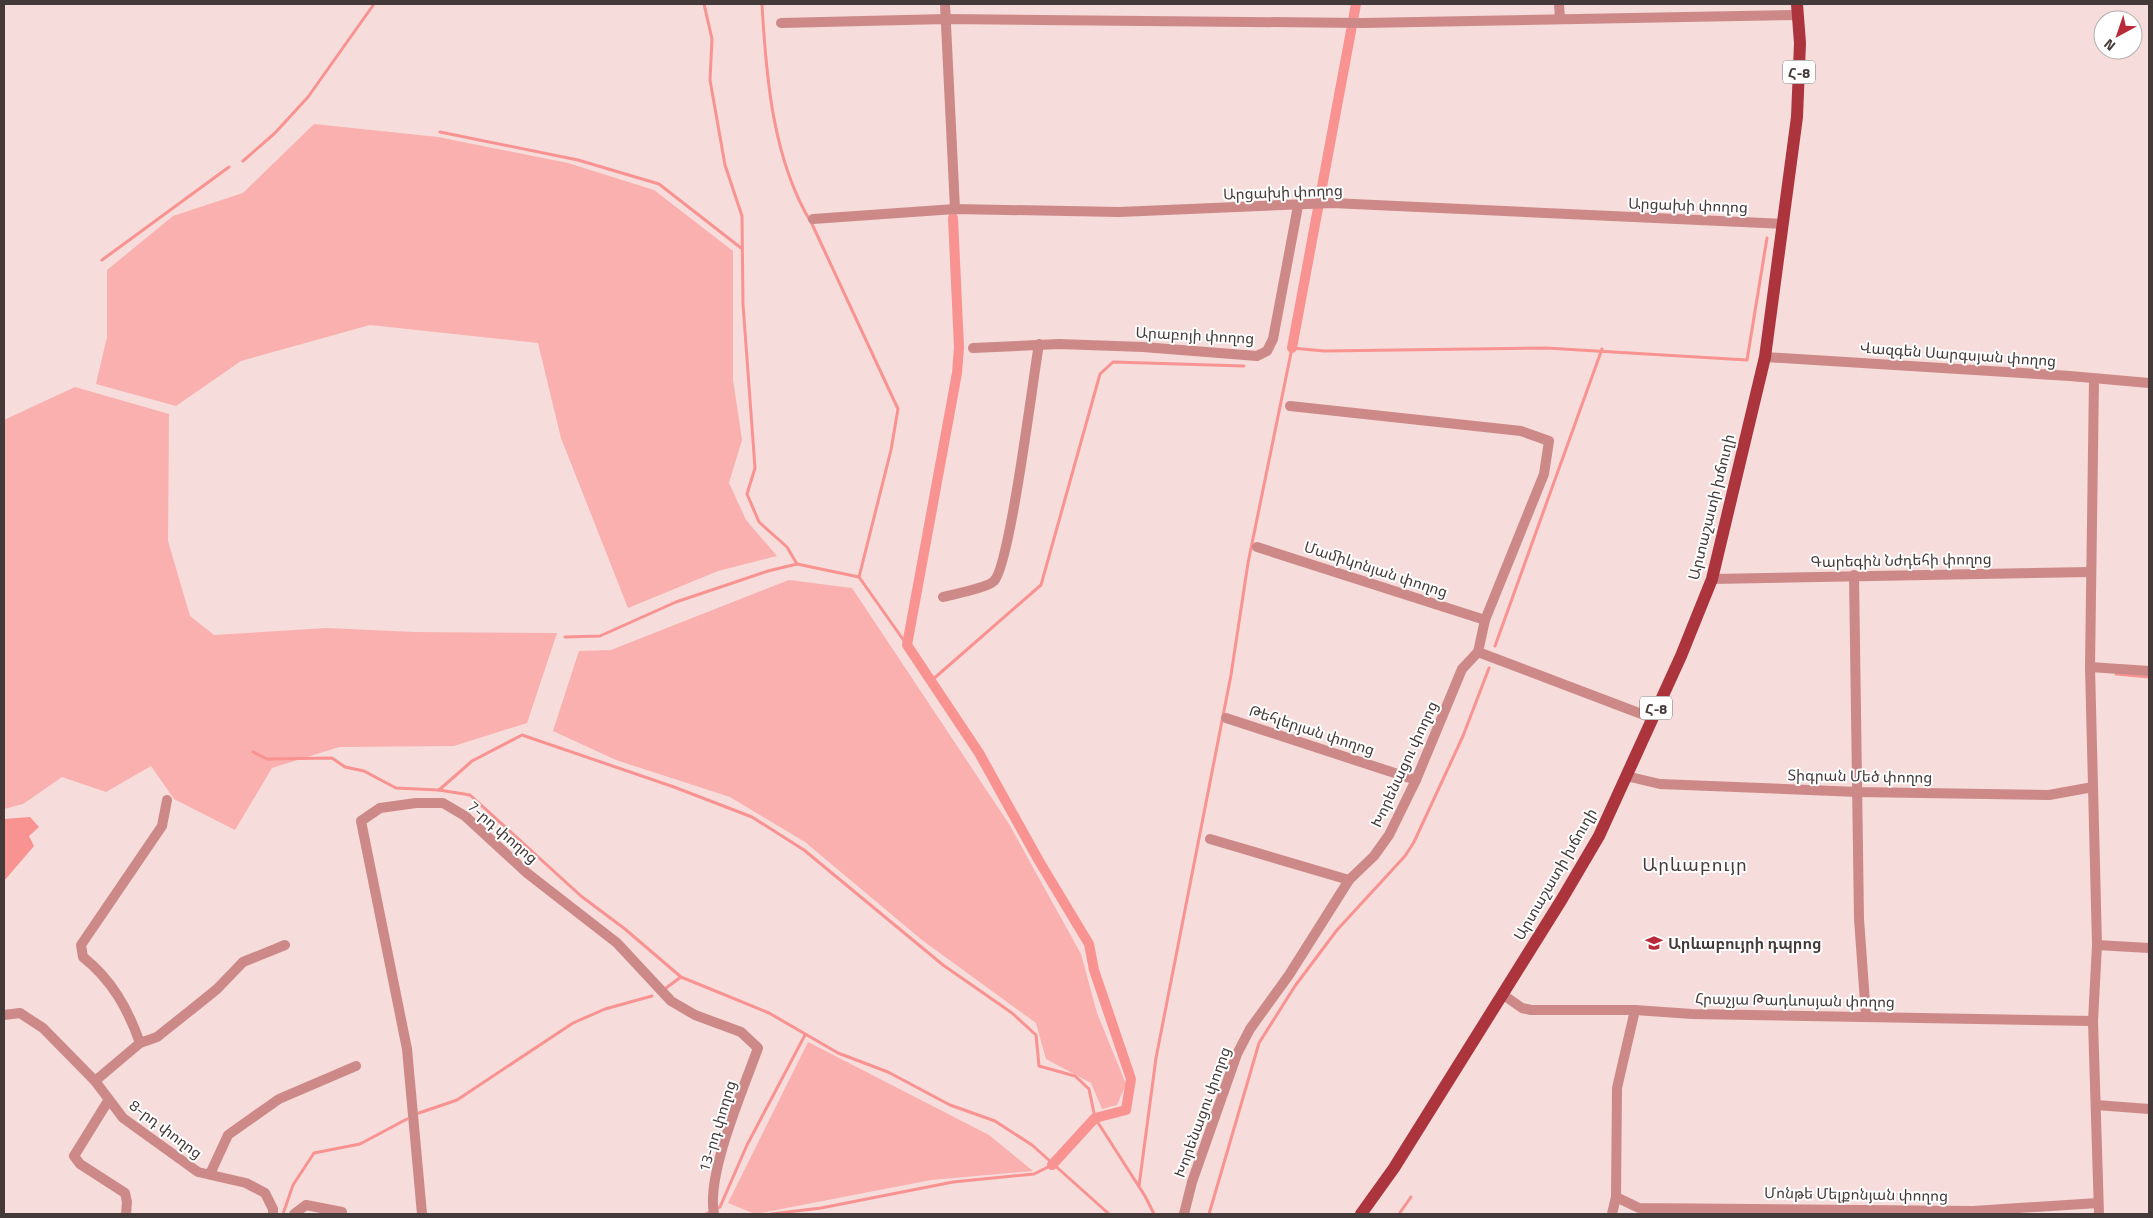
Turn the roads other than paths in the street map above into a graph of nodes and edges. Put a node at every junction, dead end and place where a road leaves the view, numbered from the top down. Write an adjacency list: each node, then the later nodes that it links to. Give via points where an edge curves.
1 (945, 4): 4 (street)
2 (1559, 4): 5 (street)
3 (1797, 9): 5 (street); 10 (main road, Արտաշատի խճուղի / Հ-8, via 1800,43 1794,140)
4 (946, 19): 5 (street, via 1342,23); 6 (street); 8 (street)
5 (1560, 19)
6 (781, 24)
7 (1298, 206): 8 (street, Արցախի փողոց, via 1119,212); 10 (street, Արցախի փողոց, via 1332,203); 11 (street, Արաբոյի փողոց, via 1273,339 1267,351 1258,356 1143,347)
8 (955, 209): 9 (street, Արցախի փողոց)
9 (813, 219)
10 (1783, 224): 13 (main road, Արտաշատի խճուղի / Հ-8)
11 (1039, 344): 12 (street, Արաբոյի փողոց); 21 (street, via 999,574 993,582)
12 (973, 348)
13 (1765, 357): 14 (street, Վազգեն Սարգսյան փողոց); 20 (main road, Արտաշատի խճուղի / Հ-8)
14 (2094, 379): 15 (street, Վազգեն Սարգսյան փողոց); 18 (street)
15 (2149, 383)
16 (1290, 406): 22 (street, Խորենացու փողոց, via 1521,431 1550,441 1548,458 1529,514)
17 (1257, 547): 22 (street, Մամիկոնյան փողոց)
18 (2091, 572): 19 (street, Գարեգին Նժդեհի փողոց); 24 (street)
19 (1854, 575): 20 (street, Գարեգին Նժդեհի փողոց); 31 (street)
20 (1712, 579): 27 (main road, Արտաշատի խճուղի / Հ-8)
21 (943, 598)
22 (1485, 620): 23 (street, Խորենացու փողոց)
23 (1478, 652): 27 (street); 29 (street, Խորենացու փողոց, via 1462,669)
24 (2090, 667): 25 (street); 30 (street)
25 (2149, 671)
26 (1226, 718): 29 (street, Թեհլերյան փողոց)
27 (1652, 718): 28 (main road, Արտաշատի խճուղի / Հ-8)
28 (1626, 776): 31 (street, Տիգրան Մեծ փողոց, via 1660,784); 38 (main road, Արտաշատի խճուղի / Հ-8, via 1586,858)
29 (1416, 780): 34 (street, Խորենացու փողոց, via 1379,849)
30 (2093, 787): 31 (street, Տիգրան Մեծ փողոց, via 2049,795); 36 (street)
31 (1858, 792): 41 (street, via 1859,919)
32 (167, 800): 43 (street, via 162,826 81,945 83,957 102,972 130,1015)
33 (1210, 838): 34 (street)
34 (1349, 880): 60 (street, Խորենացու փողոց, via 1289,975 1250,1029 1237,1054)
35 (286, 945): 43 (street, via 243,962 218,989 157,1037)
36 (2097, 945): 37 (street); 42 (street)
37 (2149, 948)
38 (1502, 994): 39 (street, Հրաչյա Թադևոսյան փողոց, via 1531,1010); 61 (main road, Արտաշատի խճուղի / Հ-8, via 1394,1168)
39 (1635, 1010): 41 (street, Հրաչյա Թադևոսյան փողոց, via 1692,1014); 51 (street, via 1617,1088)
40 (4, 1015): 46 (street, 8-րդ փողոց, via 20,1013 43,1028)
41 (1866, 1016): 42 (street, Հրաչյա Թադևոսյան փողոց)
42 (2093, 1022): 48 (street)
43 (140, 1043): 46 (street)
44 (758, 1048): 53 (street, 13-րդ փողոց, via 718,1162); 59 (street, 7-րդ փողոց, via 741,1032 695,1015 671,1001 617,942 527,873 465,816 443,803 380,808 361,821 407,1050)
45 (356, 1066): 50 (street, via 279,1100 228,1135)
46 (95, 1081): 47 (street, 8-րդ փողոց)
47 (108, 1101): 50 (street, 8-րդ փողոց, via 123,1118 185,1164 198,1172); 56 (street, via 74,1156 80,1164 125,1193)
48 (2096, 1105): 49 (street); 52 (street)
49 (2149, 1109)
50 (210, 1174): 57 (street, 8-րդ փողոց, via 246,1183 264,1193)
51 (1616, 1197): 55 (street, Մոնթե Մելքոնյան փողոց, via 1640,1208); 62 (street)
52 (2098, 1203): 55 (street, Մոնթե Մելքոնյան փողոց); 63 (street)
53 (714, 1210)
54 (342, 1212): 58 (street, via 306,1205)
55 (1973, 1213)
56 (126, 1214)
57 (273, 1214)
58 (294, 1214)
59 (422, 1214)
60 (1184, 1214)
61 (1361, 1214)
62 (1612, 1214)
63 (2099, 1214)

